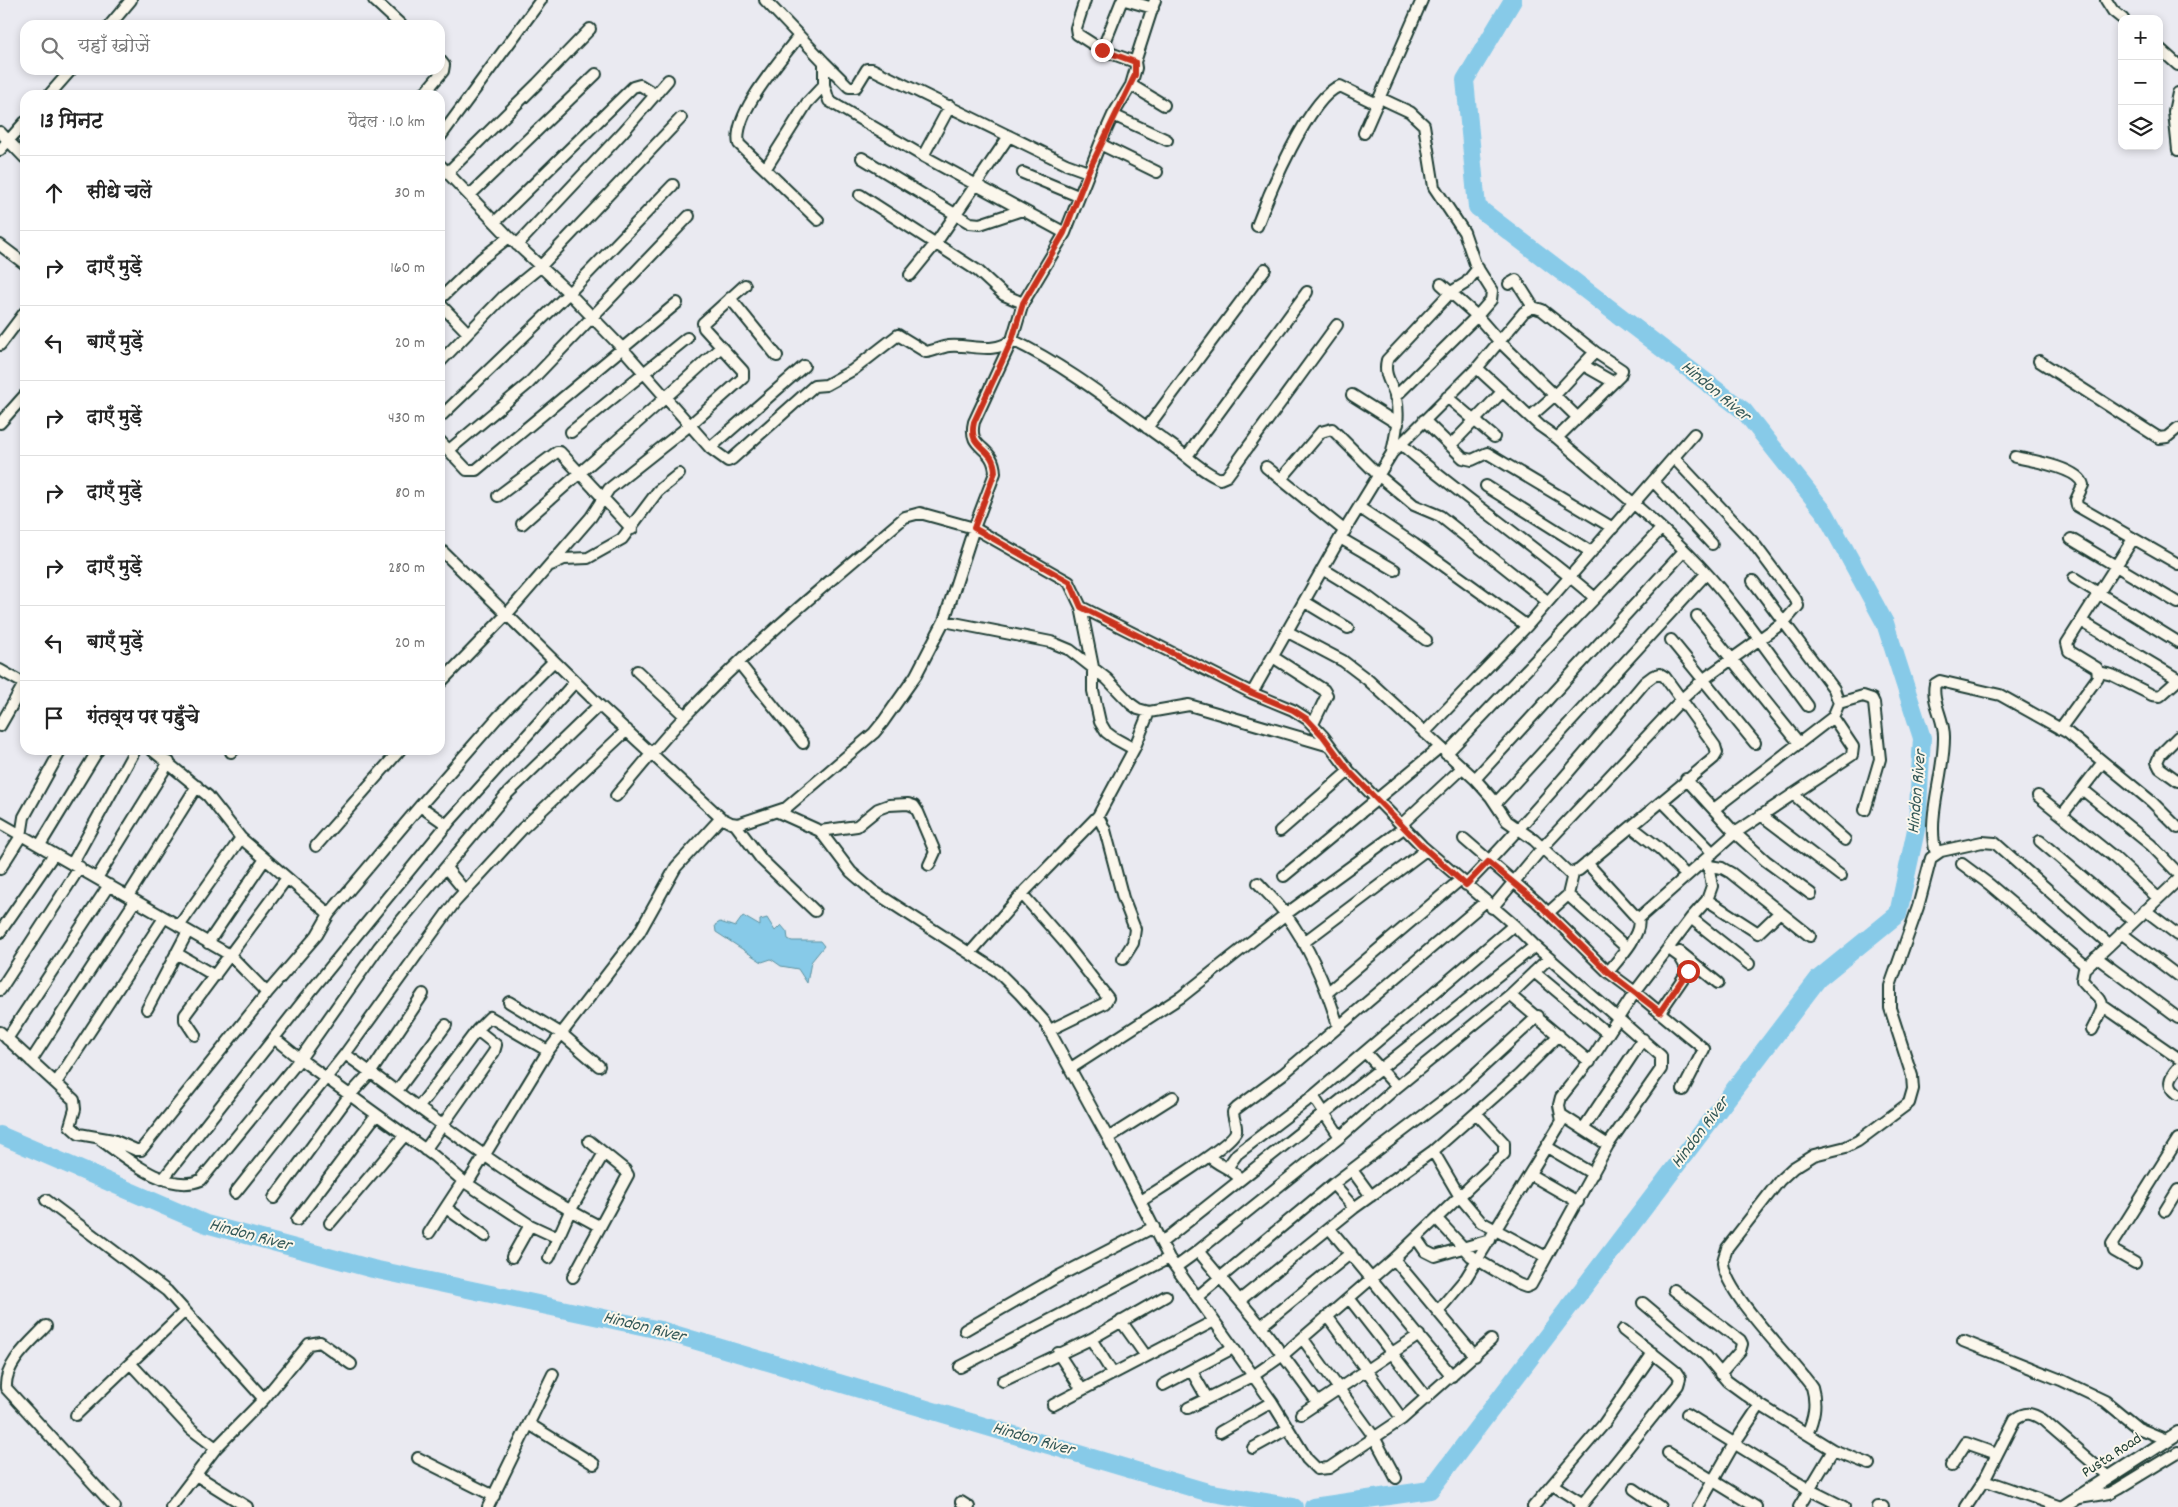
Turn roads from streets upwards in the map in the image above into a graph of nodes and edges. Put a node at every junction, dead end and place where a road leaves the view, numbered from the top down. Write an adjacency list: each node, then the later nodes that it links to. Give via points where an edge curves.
1 (131, 0): 11 (street)
2 (374, 0): 12 (street)
3 (541, 0): 36 (street)
4 (765, 0): 14 (street)
5 (1085, 0): 15 (street, via 1077,34)
6 (1124, 0): 9 (street); 15 (street)
7 (1422, 0): 30 (street)
8 (2106, 0): 10 (street)
9 (1154, 4): 18 (street)
10 (2118, 15)
11 (114, 20)
12 (396, 20)
13 (590, 29): 50 (street)
14 (798, 37): 17 (street); 48 (street, via 749,105 738,133 739,144)
15 (1102, 50): 18 (street)
16 (2163, 52): 19 (street)
17 (824, 62): 24 (street); 32 (street, via 849,87 856,87 863,73 870,68)
18 (1135, 62): 25 (street)
19 (2178, 65)
20 (596, 74): 56 (street)
21 (67, 75): 26 (street)
22 (440, 75): 27 (street)
23 (668, 80): 29 (street)
24 (824, 85): 46 (street, via 829,101); 48 (street, via 807,103)
25 (1131, 85): 31 (street); 33 (street)
26 (53, 90)
27 (427, 90)
28 (2178, 93): 44 (street, via 2174,112)
29 (656, 95): 63 (street, via 640,84 633,87); 68 (street)
30 (1379, 101): 38 (street); 64 (street, via 1340,86 1329,92 1292,145); 72 (street, via 1410,112 1424,125 1434,187 1464,232)
31 (1164, 105)
32 (950, 106): 39 (street); 46 (street)
33 (1113, 115): 41 (street); 42 (street)
34 (681, 118): 71 (street)
35 (20, 127): 40 (street)
36 (445, 130)
37 (0, 132): 40 (street)
38 (1364, 133)
39 (1009, 136): 51 (street); 55 (street)
40 (8, 140): 43 (street); 45 (street)
41 (1167, 140)
42 (1100, 144): 51 (street); 52 (street)
43 (0, 150)
44 (2178, 150)
45 (20, 153)
46 (923, 156): 55 (street)
47 (862, 158): 60 (street)
48 (766, 168): 62 (street)
49 (445, 169): 50 (street)
50 (448, 172): 56 (street)
51 (1088, 172): 58 (street)
52 (1158, 172)
53 (1023, 173): 58 (street)
54 (673, 185): 81 (street)
55 (976, 186): 59 (street); 60 (street)
56 (470, 194): 63 (street)
57 (860, 195): 67 (street)
58 (1078, 196): 65 (street)
59 (1022, 210): 60 (street, via 980,224); 65 (street)
60 (956, 215): 67 (street)
61 (688, 216): 88 (street)
62 (818, 220)
63 (495, 222): 66 (street)
64 (1257, 226)
65 (1064, 233): 84 (street)
66 (509, 237): 68 (street); 80 (street)
67 (936, 243): 74 (street); 84 (street, via 978,271 1004,295)
68 (517, 244): 71 (street)
69 (0, 245): 70 (street)
70 (20, 260)
71 (540, 266): 81 (street); 91 (street, via 503,297)
72 (1478, 268): 79 (street, via 1466,283); 87 (street, via 1492,295)
73 (1265, 269): 122 (street)
74 (910, 275)
75 (1441, 284): 79 (street)
76 (1509, 284): 85 (street, via 1516,280)
77 (744, 285): 82 (street)
78 (1307, 292): 134 (street)
79 (1451, 292): 87 (street); 110 (street, via 1386,360 1386,377)
80 (445, 293)
81 (569, 293): 88 (street); 114 (street)
82 (730, 298): 97 (street, via 704,323 704,328); 99 (street)
83 (677, 303): 96 (street)
84 (1023, 303): 93 (street)
85 (1534, 307): 94 (street, via 1524,312); 98 (street)
86 (445, 309): 91 (street)
87 (1477, 316): 94 (street); 110 (street)
88 (591, 317): 96 (street); 132 (street, via 528,384)
89 (20, 319): 95 (street)
90 (1337, 325): 134 (street, via 1227,476 1220,479 1213,476)
91 (468, 333): 100 (street)
92 (687, 338): 105 (street)
93 (1012, 340): 122 (street, via 1055,364); 131 (street, via 1005,346 992,349 950,346 926,352 898,334 853,370 826,385 814,386 732,459 724,460); 149 (street, via 971,433 975,443 991,455 995,463 995,472)
94 (1498, 340): 104 (street); 109 (street)
95 (0, 345)
96 (623, 348): 105 (street); 132 (street, via 476,470 467,470)
97 (721, 348): 112 (street); 121 (street, via 743,371 743,378)
98 (1595, 352): 102 (street); 106 (street, via 1622,370)
99 (777, 356)
100 (445, 357)
101 (2039, 361): 123 (street, via 2159,438 2167,437)
102 (1584, 365): 106 (street); 109 (street)
103 (804, 366): 131 (street)
104 (1477, 368): 107 (street); 111 (street)
105 (645, 372): 112 (street); 124 (street)
106 (1613, 382): 116 (street)
107 (1502, 392): 115 (street); 118 (street)
108 (1352, 395): 120 (street)
109 (1555, 395): 115 (street); 116 (street)
110 (1396, 397): 120 (street)
111 (1447, 397): 117 (street); 118 (street)
112 (667, 398): 121 (street); 138 (street)
113 (20, 401): 119 (street)
114 (445, 411)
115 (1530, 417): 127 (street)
116 (1577, 417): 127 (street)
117 (1424, 420): 128 (street); 129 (street)
118 (1475, 420): 126 (street); 129 (street)
119 (0, 423)
120 (1398, 424): 133 (street)
121 (690, 426): 131 (street); 145 (street, via 617,482)
122 (1147, 428): 134 (street)
123 (2178, 428)
124 (571, 432)
125 (1694, 434): 136 (street)
126 (1494, 437)
127 (1557, 438): 146 (street)
128 (1401, 444): 133 (street); 166 (street, via 1445,482)
129 (1451, 445): 150 (street, via 1463,458 1470,460 1487,453)
130 (445, 446): 132 (street)
131 (710, 448)
132 (449, 450)
133 (1392, 453): 140 (street)
134 (1187, 456)
135 (2015, 457): 155 (street, via 2046,462 2080,478 2083,485 2076,500 2077,506)
136 (1674, 458): 142 (street); 177 (street, via 1752,541 1796,600 1796,611)
137 (1266, 467): 141 (street)
138 (580, 473): 144 (street, via 564,455 557,452); 145 (street); 148 (street)
139 (679, 474): 151 (street, via 658,490)
140 (1378, 475): 141 (street, via 1335,431 1328,429 1321,432); 147 (street); 171 (street, via 1414,505 1440,516)
141 (1282, 478): 153 (street)
142 (1653, 481): 146 (street); 156 (street)
143 (1486, 486): 158 (street)
144 (498, 496)
145 (603, 499): 151 (street); 162 (street)
146 (1632, 504): 150 (street); 152 (street)
147 (1360, 508): 153 (street); 180 (street)
148 (522, 524)
149 (974, 528): 174 (street, via 1070,582); 179 (street); 190 (street, via 920,513 905,517)
150 (1613, 528): 158 (street)
151 (632, 529): 162 (street, via 610,547 588,558 564,559)
152 (1661, 529): 157 (street); 170 (street)
153 (1343, 535): 163 (street); 164 (street)
154 (2071, 539): 161 (street)
155 (2133, 539): 160 (street); 161 (street)
156 (1712, 544)
157 (1684, 551): 165 (street); 231 (street)
158 (1591, 552): 166 (street)
159 (445, 554): 175 (street)
160 (2178, 564)
161 (2116, 566): 169 (street); 173 (street)
162 (548, 567): 175 (street)
163 (1323, 569): 172 (street); 184 (street, via 1364,594)
164 (1395, 570)
165 (1706, 574): 183 (street); 241 (street)
166 (1569, 576): 170 (street); 171 (street)
167 (2074, 578): 169 (street)
168 (1753, 580): 177 (street)
169 (2099, 593): 178 (street); 186 (street)
170 (1595, 598): 220 (street)
171 (1547, 601): 180 (street)
172 (1305, 602): 181 (street); 182 (street)
173 (2178, 603)
174 (1081, 607): 191 (street); 201 (street)
175 (507, 614): 189 (street); 195 (street)
176 (1697, 616): 188 (street)
177 (1784, 620): 183 (street); 203 (street, via 1834,689)
178 (2081, 621): 194 (street, via 2067,647); 197 (street)
179 (944, 622): 191 (street, via 1051,642 1070,650); 245 (street, via 916,674 879,727)
180 (1527, 626): 213 (street)
181 (1348, 628)
182 (1288, 632): 187 (street); 213 (street, via 1355,669)
183 (1758, 639): 188 (street); 205 (street)
184 (1426, 640)
185 (1671, 640): 196 (street)
186 (2178, 642)
187 (1273, 657): 201 (street); 209 (street, via 1327,695)
188 (1730, 660): 196 (street); 217 (street)
189 (554, 661): 199 (street); 242 (street)
190 (739, 663): 207 (street); 215 (street)
191 (1093, 667): 206 (street, via 1130,704); 219 (street, via 1093,692 1100,722 1106,732)
192 (0, 670): 198 (street)
193 (637, 671): 207 (street)
194 (2099, 672): 197 (street, via 2160,696); 211 (street)
195 (445, 678)
196 (1704, 679): 202 (street); 216 (street)
197 (2178, 679)
198 (20, 681)
199 (575, 682): 204 (street); 252 (street)
200 (20, 692): 210 (street)
201 (1252, 693): 209 (street, via 1293,710)
202 (1682, 699): 232 (street, via 1718,753); 256 (street, via 1665,677 1660,674 1653,676); 267 (street)
203 (1839, 703): 208 (street); 244 (street, via 1863,696 1874,703 1880,759)
204 (599, 705): 212 (street); 279 (street, via 506,795)
205 (1808, 706)
206 (1149, 712): 218 (street, via 1189,705); 219 (street)
207 (685, 716): 226 (street)
208 (1833, 717): 217 (street); 236 (street, via 1854,752)
209 (1312, 724): 218 (street)
210 (0, 726)
211 (2060, 729): 228 (street); 270 (street, via 2000,696 1938,682 1934,692 1944,736 1931,832)
212 (627, 730): 226 (street); 292 (street, via 523,828)
213 (1424, 733): 220 (street)
214 (2178, 737): 233 (street, via 2156,762)
215 (803, 743)
216 (1755, 743)
217 (1799, 743): 243 (street)
218 (1330, 746): 230 (street)
219 (1134, 749): 248 (street)
220 (1443, 751): 229 (street); 239 (street)
221 (58, 755): 260 (street, via 24,818)
222 (95, 755): 265 (street)
223 (132, 755): 277 (street)
224 (159, 755): 227 (street)
225 (396, 755): 266 (street)
226 (652, 755): 237 (street); 249 (street)
227 (168, 762): 234 (street); 285 (street)
228 (2103, 762): 235 (street); 255 (street)
229 (1462, 768): 231 (street); 253 (street)
230 (1349, 771): 239 (street); 258 (street)
231 (1475, 779): 241 (street)
232 (1686, 779): 240 (street); 243 (street)
233 (2178, 781)
234 (197, 786): 261 (street); 297 (street)
235 (2082, 789): 247 (street); 280 (street, via 2151,845)
236 (1794, 794): 246 (street); 263 (street)
237 (616, 796)
238 (2038, 796): 247 (street)
239 (1379, 800): 253 (street); 283 (street)
240 (1662, 801): 254 (street); 272 (street)
241 (1496, 803): 256 (street, via 1507,821)
242 (420, 806): 252 (street); 303 (street)
243 (1714, 809): 259 (street)
244 (1865, 810)
245 (778, 812): 251 (street); 257 (street)
246 (1761, 815): 259 (street); 284 (street)
247 (2062, 815): 296 (street)
248 (1098, 816): 293 (street); 327 (street, via 1106,830 1123,898 1135,929 1133,943)
249 (721, 818): 251 (street); 353 (street, via 676,867 639,933)
250 (0, 823): 260 (street)
251 (734, 824): 301 (street, via 762,860)
252 (447, 825): 358 (street)
253 (1404, 826): 268 (street); 304 (street)
254 (1632, 827): 274 (street); 282 (street)
255 (2178, 828)
256 (1517, 829): 267 (street); 273 (street)
257 (820, 831): 276 (street, via 857,826 884,806 908,804 918,812 935,852); 323 (street, via 852,872 873,891)
258 (1280, 831)
259 (1735, 833): 272 (street); 294 (street)
260 (21, 836): 265 (street); 278 (street)
261 (241, 838): 271 (street); 311 (street)
262 (1464, 839): 273 (street)
263 (1845, 840)
264 (2040, 841): 309 (street)
265 (40, 845): 269 (street)
266 (316, 846)
267 (1543, 847): 281 (street, via 1568,873); 288 (street)
268 (1426, 850): 289 (street); 317 (street)
269 (54, 854): 277 (street); 312 (street)
270 (1936, 854): 318 (street, via 1982,842 1995,843); 505 (street, via 1931,858 1888,997 1912,1076 1909,1103 1858,1141 1814,1155 1792,1168 1727,1248 1723,1261 1734,1291 1812,1387 1814,1419)
271 (265, 859): 286 (street); 316 (street)
272 (1710, 859): 282 (street); 298 (street, via 1712,886); 302 (street)
273 (1488, 862): 288 (street); 289 (street)
274 (1587, 863): 281 (street); 308 (street)
275 (1962, 864): 329 (street)
276 (929, 865)
277 (76, 866): 285 (street); 335 (street)
278 (0, 868)
279 (446, 868): 292 (street); 364 (street, via 379,948)
280 (2178, 873)
281 (1573, 874): 295 (street)
282 (1686, 875): 308 (street)
283 (1284, 876)
284 (1840, 876)
285 (97, 878): 291 (street)
286 (287, 878): 303 (street); 324 (street)
287 (2178, 880): 296 (street)
288 (1512, 881): 299 (street); 305 (street)
289 (1463, 882): 299 (street); 336 (street)
290 (1258, 883): 304 (street)
291 (109, 885): 297 (street); 355 (street)
292 (465, 891): 362 (street)
293 (1022, 894): 323 (street); 351 (street, via 1065,942 1108,998 1106,1003)
294 (1811, 894)
295 (1568, 895): 305 (street); 321 (street)
296 (2158, 898): 300 (street)
297 (131, 899): 306 (street); 365 (street)
298 (1708, 900): 302 (street, via 1758,933); 307 (street)
299 (1488, 904): 310 (street); 349 (street)
300 (2146, 910): 309 (street); 314 (street)
301 (814, 911)
302 (1780, 912): 315 (street)
303 (330, 914): 338 (street, via 317,935)
304 (1286, 914): 317 (street); 368 (street, via 1181,997)
305 (1548, 914): 331 (street)
306 (164, 918): 311 (street); 373 (street)
307 (1691, 918): 320 (street); 328 (street)
308 (1638, 919): 321 (street, via 1639,928)
309 (2134, 921): 313 (street)
310 (1514, 925): 319 (street); 361 (street)
311 (184, 929): 316 (street); 322 (street)
312 (0, 932)
313 (2122, 933): 318 (street); 333 (street)
314 (2178, 935)
315 (1810, 936)
316 (208, 943): 324 (street)
317 (1303, 943): 336 (street)
318 (2109, 944): 325 (street)
319 (1535, 946): 326 (street); 370 (street)
320 (1671, 947): 334 (street); 337 (street); 344 (street, via 1688,971)
321 (1627, 948): 331 (street)
322 (176, 953): 332 (street); 343 (street)
323 (970, 954): 351 (street, via 1008,981)
324 (230, 955): 332 (street); 338 (street)
325 (2096, 957): 329 (street); 347 (street)
326 (1549, 958): 330 (street); 346 (street)
327 (1123, 959)
328 (1749, 964)
329 (2086, 966): 342 (street, via 2082,980 2100,997)
330 (1534, 972): 340 (street); 354 (street)
331 (1608, 972): 337 (street)
332 (215, 976): 356 (street, via 185,1015)
333 (2178, 976)
334 (1718, 983)
335 (0, 990)
336 (1328, 992): 349 (street)
337 (1635, 992): 344 (street); 346 (street)
338 (267, 993): 390 (street, via 146,1146 136,1150 120,1142)
339 (423, 994): 371 (street)
340 (1510, 995): 345 (street); 374 (street)
341 (509, 1002): 353 (street)
342 (2103, 1006): 352 (street); 363 (street)
343 (147, 1009)
344 (1660, 1012): 375 (street, via 1704,1049)
345 (1538, 1016): 357 (street); 402 (street, via 1461,1087)
346 (1618, 1017): 354 (street); 359 (street)
347 (2178, 1018)
348 (446, 1025): 376 (street)
349 (1338, 1026): 400 (street, via 1233,1112 1234,1136)
350 (477, 1030): 360 (street, via 490,1017); 381 (street); 386 (street, via 494,1042 496,1048)
351 (1050, 1030): 368 (street)
352 (2092, 1030)
353 (562, 1034): 360 (street); 367 (street)
354 (1607, 1034): 366 (street)
355 (4, 1035): 365 (street)
356 (195, 1035)
357 (1559, 1036): 366 (street); 383 (street)
358 (274, 1038): 364 (street); 405 (street)
359 (1643, 1039): 387 (street); 394 (street, via 1662,1056 1661,1069)
360 (548, 1051): 399 (street)
361 (1365, 1052): 370 (street); 379 (street)
362 (345, 1054): 371 (street); 372 (street)
363 (2178, 1058)
364 (300, 1059): 372 (street); 405 (street, via 201,1180 185,1185)
365 (31, 1062): 373 (street)
366 (1590, 1062): 385 (street, via 1561,1097 1559,1105)
367 (599, 1066)
368 (1071, 1068): 391 (street)
369 (2178, 1068): 377 (street, via 2169,1083)
370 (1379, 1069): 374 (street); 382 (street)
371 (371, 1072): 376 (street); 378 (street)
372 (326, 1078): 378 (street); 410 (street)
373 (56, 1083): 390 (street, via 74,1100 70,1126 74,1131)
374 (1397, 1087): 389 (street)
375 (1683, 1090)
376 (397, 1091): 381 (street)
377 (2178, 1094)
378 (350, 1096): 384 (street); 413 (street)
379 (1312, 1096): 382 (street); 401 (street, via 1237,1154)
380 (1173, 1097): 391 (street)
381 (419, 1107): 386 (street)
382 (1324, 1112): 389 (street); 406 (street)
383 (1476, 1113): 397 (street); 412 (street, via 1506,1148 1504,1154)
384 (376, 1115): 388 (street); 422 (street)
385 (1563, 1116): 387 (street); 395 (street)
386 (442, 1124): 396 (street); 399 (street)
387 (1583, 1129): 394 (street)
388 (405, 1135): 396 (street); 423 (street)
389 (1340, 1137): 436 (street)
390 (98, 1138): 405 (street)
391 (1108, 1138): 415 (street)
392 (2178, 1139): 444 (street, via 2112,1244 2114,1252)
393 (589, 1141): 398 (street)
394 (1608, 1145): 403 (street)
395 (1547, 1147): 403 (street); 404 (street)
396 (425, 1150): 407 (street)
397 (1433, 1151): 411 (street); 412 (street)
398 (604, 1153): 419 (street); 425 (street, via 628,1175)
399 (485, 1155): 407 (street); 419 (street)
400 (1209, 1156): 401 (street); 415 (street)
401 (1228, 1168): 406 (street)
402 (1352, 1170): 408 (street); 411 (street)
403 (1593, 1174): 416 (street)
404 (1531, 1175): 416 (street); 428 (street)
405 (163, 1179)
406 (1240, 1179): 434 (street)
407 (465, 1183): 417 (street); 424 (street)
408 (1333, 1184): 418 (street); 446 (street)
409 (2178, 1190): 420 (street)
410 (235, 1193)
411 (1370, 1196): 418 (street)
412 (1460, 1197): 421 (street); 428 (street, via 1481,1222)
413 (274, 1198)
414 (46, 1200): 454 (street, via 167,1292)
415 (1141, 1201): 426 (street)
416 (1578, 1202): 439 (street)
417 (446, 1208): 429 (street); 430 (street)
418 (1354, 1208): 427 (street)
419 (570, 1211): 425 (street); 431 (street)
420 (2165, 1211)
421 (1437, 1219): 432 (street); 435 (street)
422 (297, 1220)
423 (330, 1224)
424 (530, 1225): 431 (street); 438 (street)
425 (599, 1226): 445 (street)
426 (1154, 1227): 434 (street); 461 (street, via 1057,1277)
427 (1330, 1229): 437 (street); 452 (street)
428 (1496, 1230): 433 (street); 439 (street)
429 (430, 1233)
430 (485, 1236)
431 (558, 1238): 440 (street)
432 (1416, 1238): 435 (street, via 1430,1255); 442 (street)
433 (1490, 1240): 435 (street); 441 (street)
434 (1162, 1242): 443 (street)
435 (1462, 1248): 441 (street)
436 (1198, 1251): 443 (street); 446 (street)
437 (1351, 1253): 447 (street); 460 (street)
438 (512, 1257)
439 (1546, 1257): 441 (street, via 1532,1285 1526,1287)
440 (549, 1258)
441 (1477, 1259): 455 (street, via 1466,1278)
442 (1394, 1260): 447 (street); 455 (street)
443 (1172, 1263): 450 (street); 477 (street)
444 (2135, 1263)
445 (573, 1277)
446 (1221, 1278): 450 (street); 452 (street)
447 (1372, 1278): 451 (street); 463 (street)
448 (1674, 1290): 482 (street, via 1740,1340 1740,1351)
449 (1166, 1296): 457 (street)
450 (1197, 1297): 458 (street)
451 (1349, 1298): 456 (street); 473 (street)
452 (1240, 1300): 460 (street)
453 (1643, 1303): 482 (street, via 1698,1348)
454 (185, 1311): 475 (street); 491 (street)
455 (1438, 1311): 474 (street)
456 (1327, 1316): 464 (street); 479 (street)
457 (1121, 1321): 465 (street); 472 (street)
458 (1214, 1321): 468 (street); 472 (street)
459 (46, 1326): 530 (street, via 16,1361 6,1388)
460 (1261, 1326): 471 (street)
461 (965, 1330)
462 (1623, 1330): 470 (street)
463 (1419, 1336): 473 (street); 484 (street)
464 (1303, 1338): 471 (street); 488 (street)
465 (1091, 1339): 469 (street); 481 (street)
466 (1491, 1340): 474 (street)
467 (1963, 1341): 507 (street, via 2062,1380 2105,1401 2138,1428)
468 (1233, 1348): 478 (street); 483 (street)
469 (1058, 1353): 485 (street); 487 (street)
470 (1653, 1353): 524 (street, via 1603,1425); 529 (street, via 1676,1372 1680,1378 1678,1385)
471 (1283, 1355): 483 (street); 493 (street)
472 (1146, 1356): 481 (street)
473 (1392, 1356): 479 (street); 490 (street)
474 (1475, 1356): 484 (street)
475 (131, 1364): 499 (street); 509 (street, via 191,1429)
476 (351, 1364): 491 (street, via 320,1342 313,1342)
477 (960, 1367)
478 (1191, 1370): 486 (street); 489 (street)
479 (1369, 1371): 488 (street); 500 (street)
480 (553, 1374): 501 (street)
481 (1113, 1374): 487 (street)
482 (1720, 1374): 495 (street)
483 (1253, 1376): 489 (street); 492 (street)
484 (1452, 1376): 490 (street)
485 (1003, 1380)
486 (1163, 1385)
487 (1082, 1390): 494 (street)
488 (1340, 1390): 493 (street); 506 (street)
489 (1207, 1398): 496 (street)
490 (1427, 1398): 500 (street)
491 (264, 1399): 509 (street)
492 (1272, 1402): 502 (street); 503 (street)
493 (1318, 1402): 497 (street)
494 (1053, 1405)
495 (1760, 1405): 505 (street); 508 (street)
496 (1188, 1408)
497 (1301, 1414)
498 (1687, 1414): 508 (street)
499 (76, 1415)
500 (1402, 1419): 506 (street)
501 (529, 1424): 516 (street); 527 (street)
502 (1287, 1429): 506 (street, via 1307,1459 1320,1470 1329,1468); 510 (street)
503 (1220, 1432)
504 (2178, 1433): 507 (street, Pusta Road)
505 (1807, 1434): 511 (street)
506 (1374, 1437): 521 (street)
507 (2167, 1440): 520 (street, Pusta Road)
508 (1734, 1444): 523 (street); 526 (street)
509 (216, 1448): 519 (street)
510 (1253, 1448)
511 (1833, 1450): 517 (street); 526 (street)
512 (2178, 1452): 528 (street, via 2119,1488)
513 (1668, 1453): 523 (street)
514 (1997, 1454): 518 (street, via 1966,1444); 520 (street, via 2015,1419 2023,1413 2033,1414); 522 (street)
515 (418, 1458): 527 (street)
516 (594, 1464)
517 (1869, 1464)
518 (1951, 1466)
519 (196, 1475): 531 (street); 532 (street)
520 (2109, 1477): 528 (street, Pusta Road)
521 (1396, 1478)
522 (1984, 1480): 542 (street); 543 (street)
523 (1714, 1481): 536 (street); 537 (street)
524 (1553, 1485): 529 (street); 534 (street)
525 (1634, 1489): 535 (street)
526 (1808, 1489): 538 (street); 539 (street)
527 (494, 1496): 533 (street)
528 (2076, 1499): 543 (street, Pusta Road)
529 (1581, 1505)
530 (115, 1507)
531 (171, 1507)
532 (248, 1507)
533 (488, 1507)
534 (1533, 1507)
535 (1660, 1507)
536 (1698, 1507)
537 (1756, 1507)
538 (1799, 1507)
539 (1844, 1507)
540 (1878, 1507): 541 (street)
541 (1883, 1507)
542 (1966, 1507)
543 (2062, 1507)

